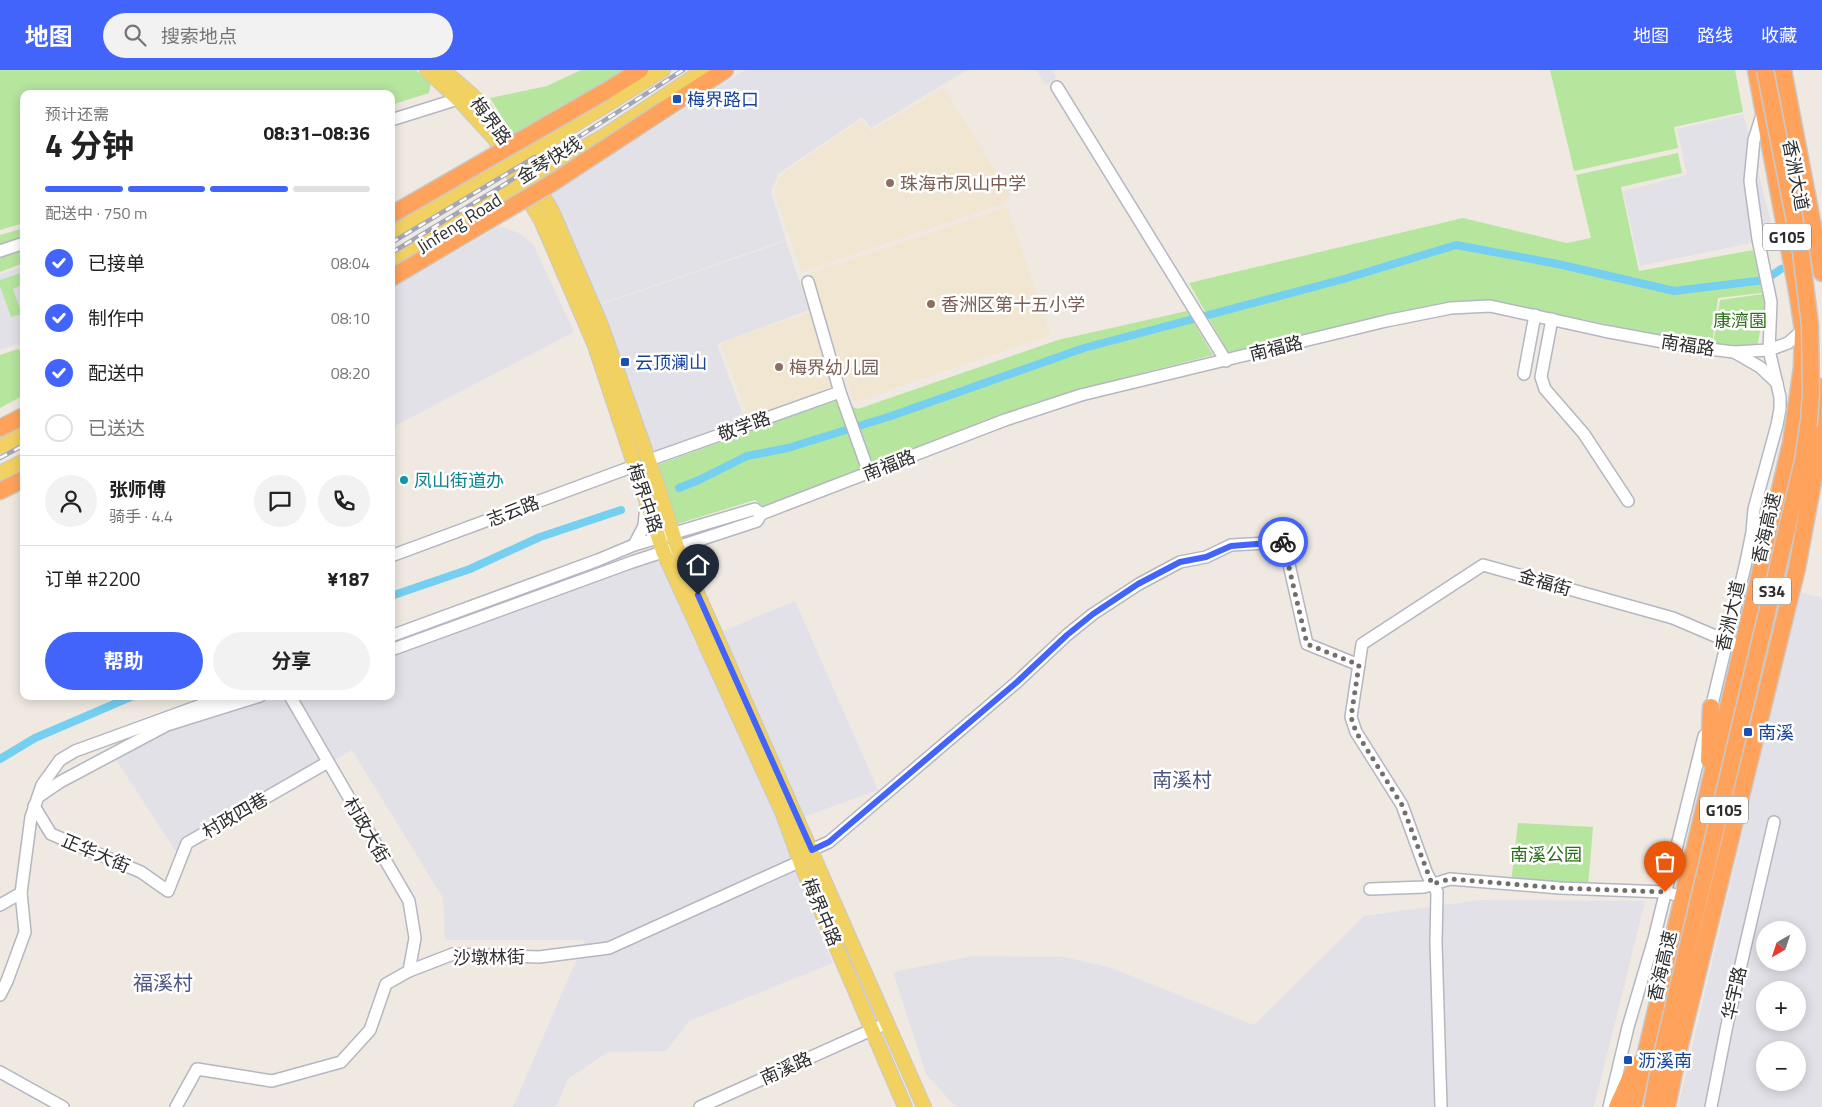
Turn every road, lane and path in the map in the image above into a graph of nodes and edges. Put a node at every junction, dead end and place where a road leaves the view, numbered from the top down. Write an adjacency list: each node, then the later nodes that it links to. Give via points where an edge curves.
1 (427, 70): 12 (main road)
2 (443, 70): 16 (main road, 梅界路, via 483,107)
3 (640, 70): 21 (highway, 金琴快线, bridge)
4 (663, 70): 16 (main road, Jinfeng Road)
5 (704, 70): 18 (main road, Jinfeng Road, via 604,136)
6 (725, 70): 28 (highway, 金琴快线, bridge, via 552,183)
7 (1756, 70): 13 (highway, 香洲大道 / G105)
8 (1765, 70): 105 (highway, 香海高速 / S34, bridge, via 1801,252 1810,325 1809,420 1803,461)
9 (1783, 70): 27 (highway)
10 (1788, 70): 24 (highway, 香洲大道 / G105)
11 (1057, 87): 35 (street)
12 (458, 99): 14 (street); 15 (main road)
13 (1764, 112): 32 (highway, 香洲大道 / G105); 33 (street, via 1754,140 1750,169 1752,206 1771,302)
14 (395, 119)
15 (495, 139): 16 (main road); 17 (main road, via 494,165)
16 (513, 162): 17 (main road, Jinfeng Road); 18 (main road, 梅界中路)
17 (486, 175): 22 (main road, Jinfeng Road)
18 (526, 181): 19 (main road, Jinfeng Road); 20 (main road, 梅界中路); 48 (main road, 梅界中路, via 552,211 601,325)
19 (501, 196): 20 (main road, via 517,196); 26 (main road, Jinfeng Road)
20 (535, 208): 49 (main road, 梅界中路, via 594,343)
21 (395, 213)
22 (395, 232)
23 (20, 244): 25 (street)
24 (1822, 250)
25 (0, 251)
26 (395, 262)
27 (1822, 273)
28 (395, 276)
29 (808, 282): 42 (street)
30 (1535, 315): 31 (street, 南福路); 35 (street, 南福路, via 1490,306 1451,308); 38 (street)
31 (1552, 319): 34 (street, 南福路, via 1685,346); 59 (street, via 1541,377 1545,389 1584,434)
32 (1803, 330): 33 (street, 南福路, via 1788,343); 37 (highway, 香洲大道 / G105)
33 (1769, 350): 34 (street, 南福路); 40 (street)
34 (1734, 352): 40 (street, via 1760,367)
35 (1226, 361): 56 (street, 南福路, via 1081,395 1005,420)
36 (1822, 361): 37 (main road)
37 (1802, 369): 39 (main road); 45 (highway, 香洲大道 / G105)
38 (1524, 374)
39 (1822, 376)
40 (1777, 384): 45 (street); 70 (street, via 1780,397 1777,425 1754,509)
41 (1822, 387): 61 (highway, G105)
42 (840, 392): 52 (street, 敬学路); 56 (street)
43 (20, 418): 44 (highway)
44 (0, 428)
45 (1793, 428): 70 (highway, 香洲大道 / G105)
46 (1822, 433): 106 (highway, 香海高速 / S34, bridge, via 1797,568 1678,1054)
47 (20, 436): 50 (main road)
48 (640, 436): 49 (street); 52 (main road, 梅界中路)
49 (626, 441): 54 (main road, 梅界中路)
50 (0, 447)
51 (1822, 458): 61 (highway)
52 (649, 460): 63 (main road, 梅界中路)
53 (20, 463): 55 (main road)
54 (634, 466): 60 (main road, 梅界中路); 68 (street, 志云路)
55 (0, 473)
56 (869, 473): 62 (street, 南福路)
57 (20, 481): 58 (highway)
58 (0, 491)
59 (1628, 501)
60 (647, 503): 64 (main road, 梅界中路); 65 (street, via 644,526)
61 (1796, 512): 105 (highway, G105)
62 (761, 514): 63 (street, via 755,509); 66 (street, via 757,521)
63 (673, 533): 64 (street); 66 (main road, 梅界中路)
64 (659, 537): 65 (street); 67 (main road, 梅界中路)
65 (634, 545): 69 (street)
66 (677, 547): 67 (street); 81 (main road, 梅界中路)
67 (663, 551): 71 (street); 82 (main road, 梅界中路, via 783,814)
68 (395, 555)
69 (395, 635)
70 (1735, 644): 72 (street, 金福街, via 1673,618 1483,565 1362,644); 76 (street); 79 (highway, 香洲大道 / G105)
71 (395, 649)
72 (1359, 665): 81 (street, via 1307,644 1284,542 1231,546 1206,557 1180,562 1138,584 1093,614 829,842); 83 (street, via 1351,717 1356,732 1402,805)
73 (215, 700): 78 (street, via 75,751 60,760 42,785)
74 (247, 700): 78 (street, via 167,725 60,782)
75 (292, 700): 77 (street, 村政大街)
76 (1711, 707): 79 (highway); 86 (street)
77 (328, 762): 85 (street, 村政四巷, via 187,843); 90 (street, 村政大街, via 408,902 415,938)
78 (36, 802): 85 (street, 正华大街, via 51,834 141,872); 87 (street)
79 (1706, 803): 88 (highway, 香洲大道 / G105)
80 (1774, 822): 107 (street, 华宇路)
81 (812, 850): 92 (main road, 梅界中路)
82 (801, 861): 90 (street, 沙墩林街, via 609,948 539,957 454,954); 94 (main road, 梅界中路)
83 (1432, 884): 84 (street); 86 (street, via 1450,879); 101 (street, via 1437,892)
84 (1370, 889)
85 (168, 890)
86 (1665, 892): 88 (street); 102 (street)
87 (21, 893): 89 (street); 91 (street, via 25,932)
88 (1684, 897): 93 (highway, 香洲大道 / G105)
89 (0, 905)
90 (408, 971): 97 (street, 沙墩林街, via 386,984 370,1030 341,1062 272,1081 197,1069)
91 (0, 994)
92 (887, 1023): 94 (street, 南溪路); 100 (main road, 梅界中路)
93 (1652, 1029): 103 (highway); 104 (highway, 香洲大道 / G105)
94 (872, 1030): 98 (street, 南溪路); 99 (main road, 梅界中路)
95 (0, 1072): 96 (street)
96 (63, 1107)
97 (176, 1107)
98 (700, 1107)
99 (906, 1107)
100 (924, 1107)
101 (1441, 1107)
102 (1609, 1107)
103 (1617, 1107)
104 (1634, 1107)
105 (1652, 1107)
106 (1668, 1107)
107 (1710, 1107)

